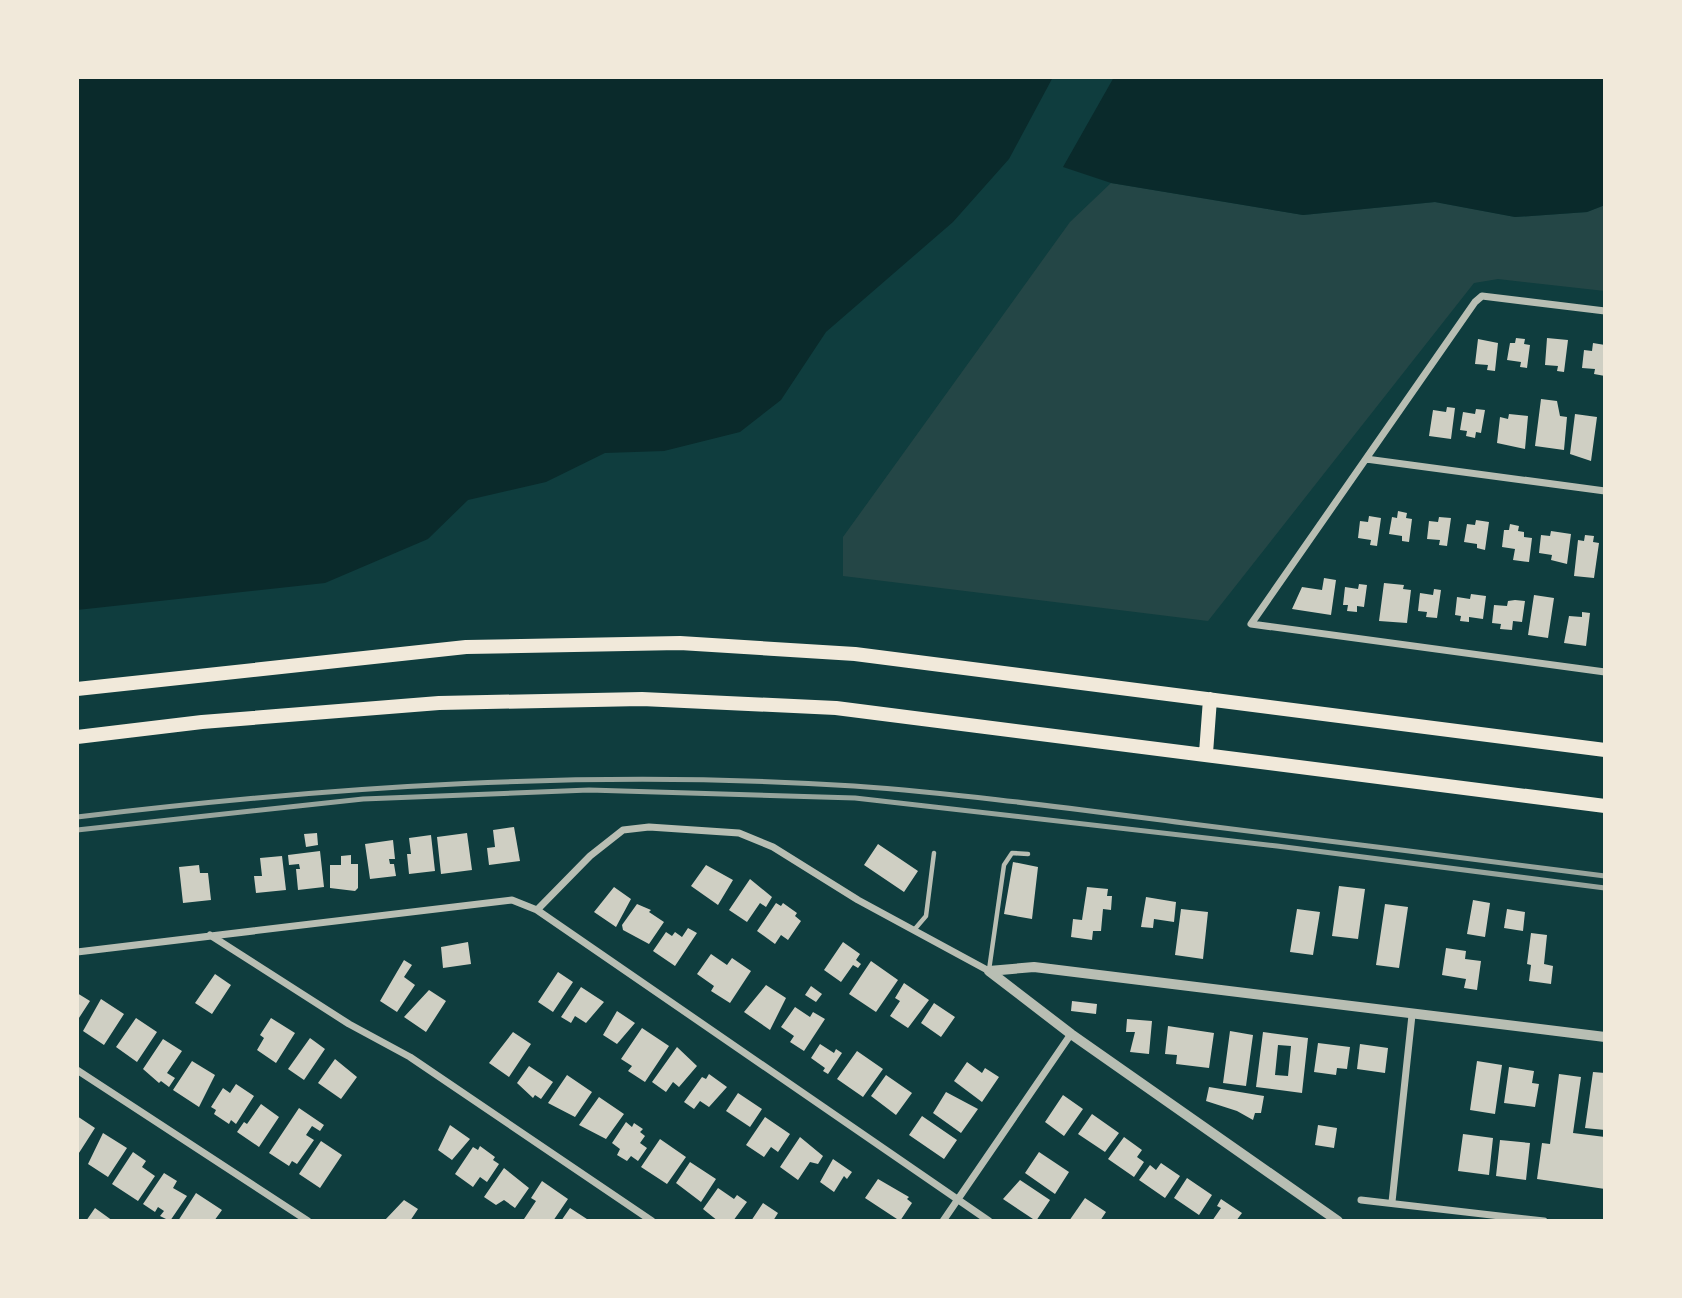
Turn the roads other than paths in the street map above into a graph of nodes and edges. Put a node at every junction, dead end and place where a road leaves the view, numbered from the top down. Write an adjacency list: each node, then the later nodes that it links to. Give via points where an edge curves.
1 (1605, 311): 2 (street, via 1482,296)
2 (1366, 459): 3 (street); 4 (street, via 1251,624)
3 (1605, 491)
4 (1605, 672)
5 (77, 689): 6 (main road, via 466,647 680,643 855,653)
6 (1210, 699): 8 (main road); 9 (main road)
7 (77, 737): 9 (main road, via 439,703 642,699 836,708)
8 (1605, 750)
9 (1206, 753): 10 (main road)
10 (1605, 806)
11 (934, 853): 14 (lane, via 926,916)
12 (1028, 855): 17 (lane, via 1012,853 1004,865)
13 (537, 910): 14 (street, via 623,830 649,827 739,833 772,847); 15 (street, via 512,900); 22 (street)
14 (914, 931): 17 (street)
15 (210, 935): 16 (street); 26 (street, via 349,1024 410,1057)
16 (77, 952)
17 (989, 971): 18 (street, via 1034,967); 19 (street)
18 (1412, 1015): 20 (street); 24 (street)
19 (1071, 1034): 22 (street); 29 (street)
20 (1605, 1037)
21 (77, 1070): 25 (street)
22 (958, 1200): 27 (street); 28 (street)
23 (1361, 1200): 24 (street)
24 (1392, 1202): 30 (street)
25 (308, 1221)
26 (652, 1221)
27 (943, 1221)
28 (989, 1221)
29 (1338, 1221)
30 (1544, 1221)

